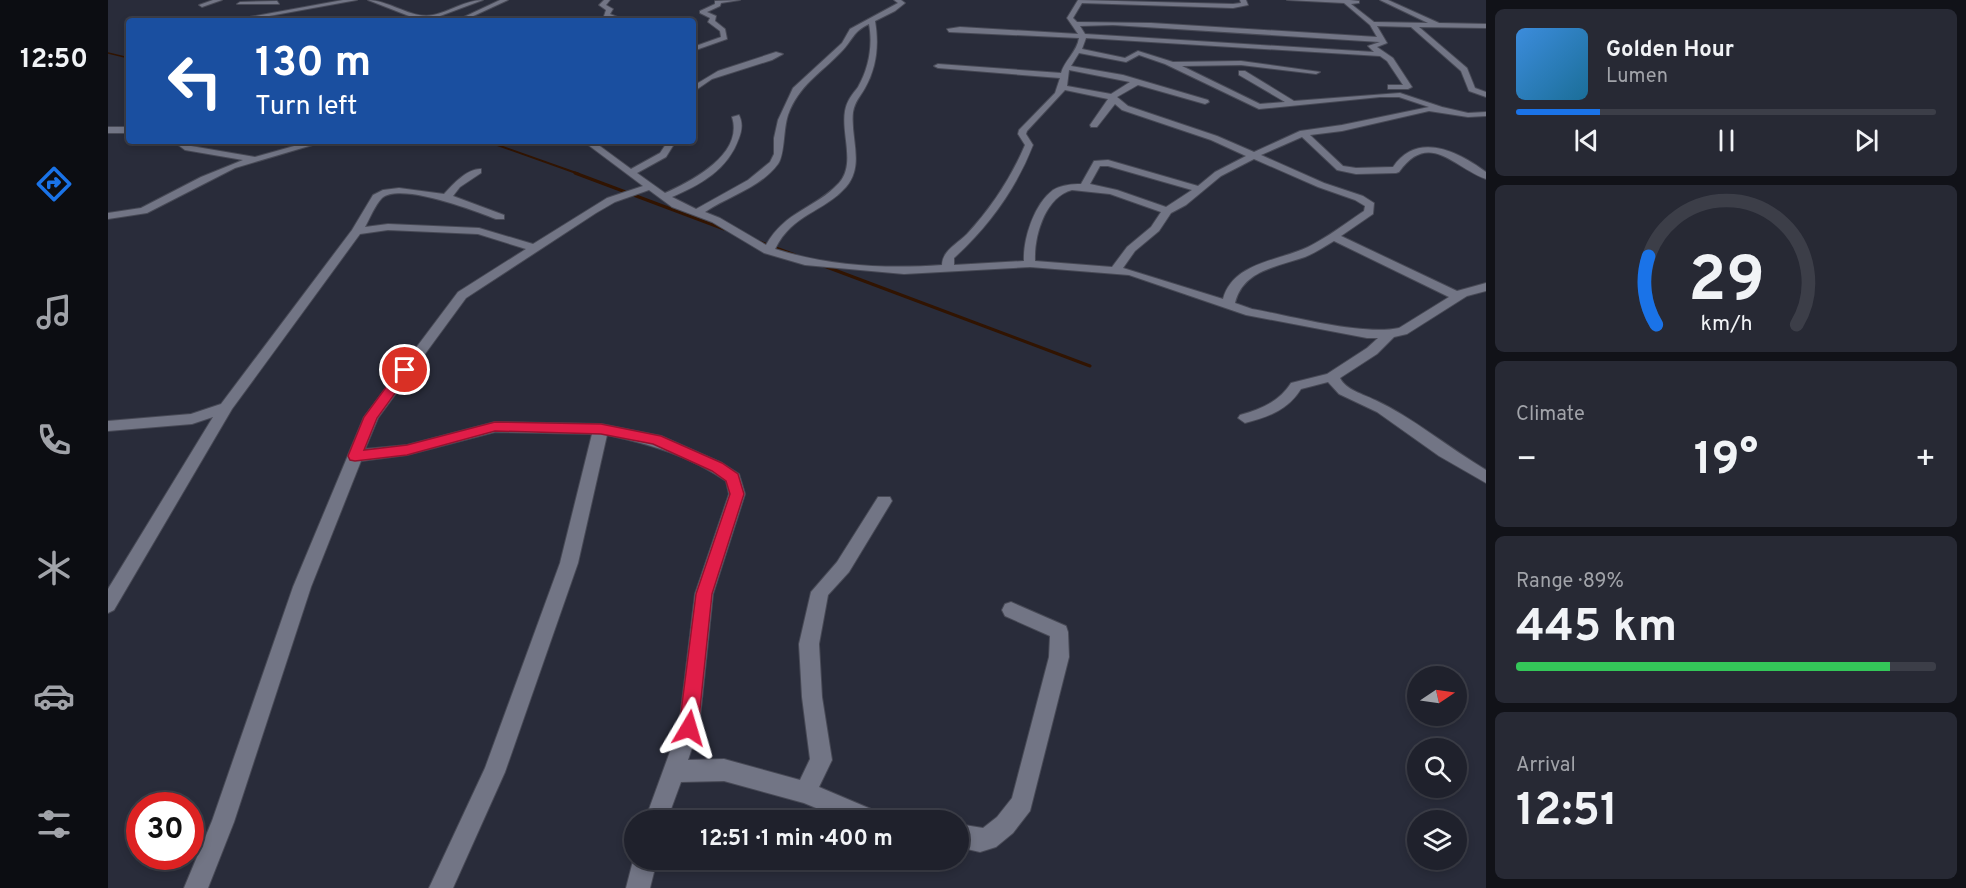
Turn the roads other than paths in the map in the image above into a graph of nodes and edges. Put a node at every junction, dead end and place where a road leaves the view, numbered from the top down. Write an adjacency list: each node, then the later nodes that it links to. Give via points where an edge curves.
1 (219, 0): 19 (street)
2 (354, 0): 20 (street)
3 (371, 0): 21 (street)
4 (480, 0): 22 (street)
5 (506, 0): 23 (street)
6 (607, 0): 24 (street, via 602,5 610,9 606,15)
7 (737, 0): 34 (street, via 717,2 718,5 702,12 714,18 711,22 723,30 725,38)
8 (897, 0): 25 (street, via 902,3 898,8)
9 (916, 0): 10 (street)
10 (933, 0)
11 (1081, 0): 12 (street, via 1233,6 1245,5); 26 (street, via 1070,17)
12 (1243, 0)
13 (1290, 0): 17 (street)
14 (1358, 0): 17 (street)
15 (1383, 0): 29 (street)
16 (285, 2): 18 (street)
17 (1347, 3): 27 (street)
18 (240, 4)
19 (202, 6)
20 (249, 18)
21 (427, 18)
22 (434, 18)
23 (467, 18)
24 (615, 18)
25 (872, 21): 73 (street, via 852,30 852,37 838,52 804,78 784,107 778,134 780,150 769,169); 79 (street, via 873,65 851,101 849,178 790,221)
26 (1075, 24): 32 (street); 33 (street)
27 (1372, 24): 28 (street); 33 (street)
28 (1414, 26): 29 (street); 47 (street, via 1464,70 1472,89)
29 (1441, 26): 30 (street)
30 (1486, 26)
31 (949, 30): 32 (street)
32 (1082, 38): 35 (street); 37 (street)
33 (1380, 39): 37 (street, via 1384,43 1371,46)
34 (696, 48)
35 (1079, 51): 38 (street, via 1126,60 1138,53); 40 (street)
36 (779, 54): 44 (street)
37 (1380, 54): 46 (street, via 1390,60 1408,87 1384,87)
38 (1173, 64): 41 (street, via 1241,63); 50 (street, via 1259,107)
39 (938, 66): 40 (street)
40 (1065, 71): 43 (street, via 1105,73); 45 (street)
41 (1316, 72)
42 (1242, 73): 50 (street)
43 (1135, 82): 48 (street); 49 (street)
44 (696, 86)
45 (1063, 87): 48 (street); 81 (street, via 1023,130 1029,145 1025,155 1006,190 950,255)
46 (1400, 95): 50 (street); 51 (street)
47 (1486, 95)
48 (1112, 97): 54 (street); 62 (street, via 1125,108 1214,138)
49 (1205, 102)
50 (1293, 103)
51 (1446, 110): 52 (street); 57 (street)
52 (1486, 114)
53 (736, 117): 71 (street, via 738,126 729,155 692,185)
54 (1094, 125)
55 (108, 130): 56 (street)
56 (126, 130)
57 (1303, 133): 62 (street); 66 (street, via 1340,168 1396,170 1404,157 1421,150 1440,151 1471,164)
58 (182, 144): 63 (street)
59 (311, 144): 63 (street)
60 (591, 144): 65 (street)
61 (670, 144): 65 (street, via 663,155)
62 (1251, 156): 69 (street); 77 (street, via 1370,205 1369,212)
63 (254, 159): 74 (street, via 204,179 158,206)
64 (478, 171): 70 (street)
65 (632, 172): 67 (street)
66 (1486, 176)
67 (651, 186): 71 (street); 78 (street, via 611,200)
68 (1084, 187): 69 (street, via 1097,163 1108,163); 72 (street); 80 (street, via 1061,189 1051,197 1034,233)
69 (1199, 189): 72 (street)
70 (447, 197): 75 (street); 76 (street, via 386,192 377,197)
71 (664, 197): 73 (street)
72 (1167, 211): 82 (street)
73 (697, 213): 79 (street)
74 (108, 216)
75 (500, 218)
76 (357, 231): 78 (street, via 388,226 479,231); 88 (street)
77 (1334, 237): 84 (street); 85 (street, via 1309,251 1254,270 1238,281)
78 (535, 248): 92 (street, via 462,295 371,417)
79 (768, 251): 81 (street, via 805,262 904,271)
80 (1030, 264): 81 (street); 82 (street)
81 (948, 269)
82 (1116, 270): 85 (street, via 1165,282)
83 (1486, 287): 84 (street)
84 (1457, 296): 86 (street, via 1403,332)
85 (1228, 305): 86 (street, via 1367,334)
86 (1390, 334): 87 (street)
87 (1332, 377): 89 (street, via 1296,386 1289,397 1267,412); 93 (street, via 1344,391 1382,409)
88 (226, 407): 90 (street, via 192,419); 95 (street)
89 (1245, 418)
90 (108, 426)
91 (601, 429): 92 (street, via 495,427 407,450); 97 (street, via 656,440 717,467 733,478 737,494 704,594 689,728); 104 (street, via 569,563 494,771)
92 (355, 456): 103 (street, via 302,587 223,822)
93 (1486, 477)
94 (885, 501): 98 (street, via 843,567 820,592 809,644 821,760)
95 (108, 605)
96 (1011, 610): 101 (street, via 1059,632 1059,657 1022,803 990,838 982,841)
97 (672, 771): 98 (street, via 724,770); 99 (street)
98 (805, 792): 100 (street)
99 (659, 810)
100 (847, 810)
101 (969, 838)
102 (642, 870): 105 (street)
103 (196, 888)
104 (441, 888)
105 (638, 888)

